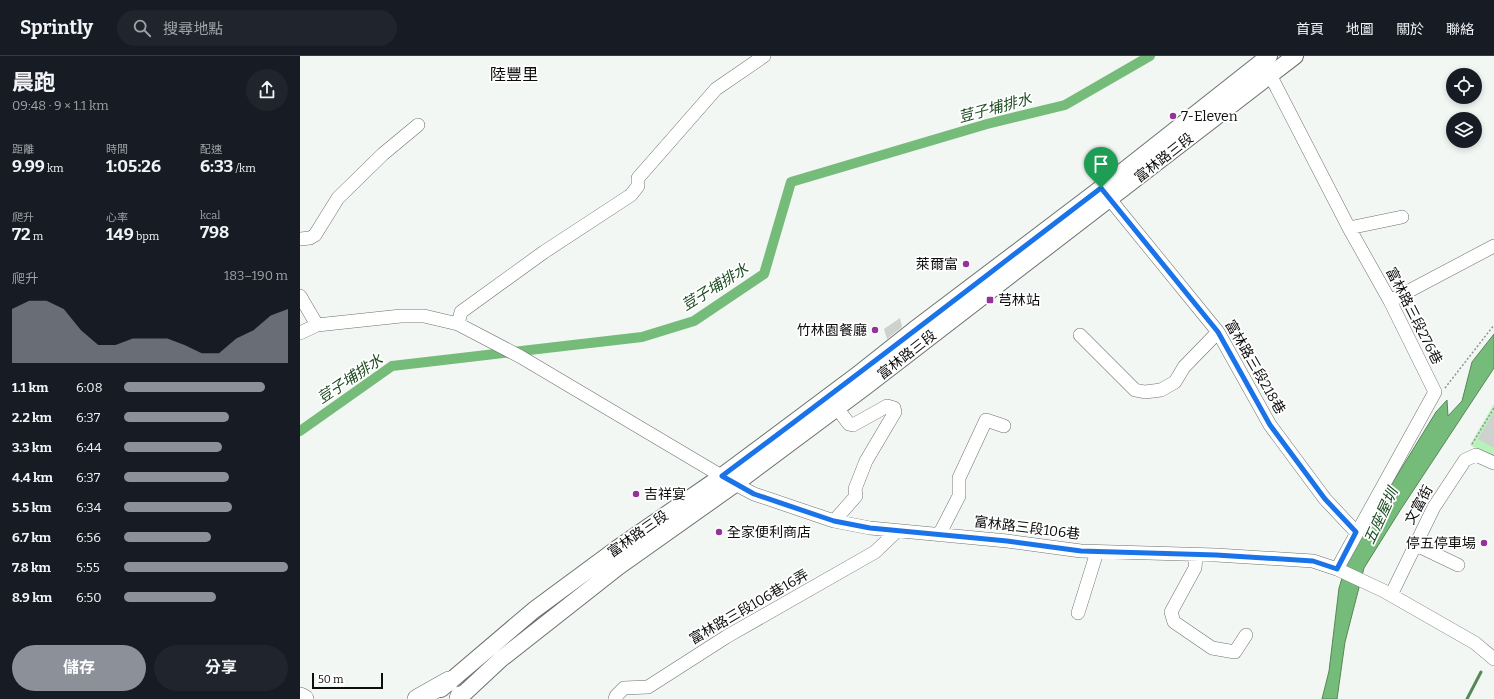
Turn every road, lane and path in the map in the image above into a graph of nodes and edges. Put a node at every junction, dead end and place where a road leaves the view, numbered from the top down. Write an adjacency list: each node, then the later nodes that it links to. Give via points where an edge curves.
1 (764, 56): 13 (street, via 716,89 638,178 638,186 631,195 544,252 461,312)
2 (1296, 56): 4 (main road, 富林路三段)
3 (1263, 58): 4 (street, 富林路三段276巷); 6 (main road, 富林路三段)
4 (1272, 75): 6 (main road, 富林路三段); 8 (street, 富林路三段276巷)
5 (418, 125): 9 (street, via 383,154 338,198 310,238)
6 (1105, 194): 15 (street, 富林路三段218巷); 18 (main road, 富林路三段)
7 (1402, 217): 8 (street)
8 (1349, 228): 12 (street, 富林路三段276巷)
9 (300, 239)
10 (1494, 246): 12 (street)
11 (300, 296): 14 (street)
12 (1390, 302): 27 (street, 富林路三段276巷, via 1435,392)
13 (458, 324): 14 (street, 富林路三段106巷, via 424,316 401,316); 24 (street, 富林路三段106巷, via 521,357)
14 (317, 325): 16 (street, 富林路三段106巷)
15 (1218, 332): 17 (street, via 1184,367 1175,382 1161,390 1145,392 1135,390); 27 (street, 富林路三段218巷, via 1270,425 1325,499)
16 (300, 333)
17 (1080, 335)
18 (860, 382): 19 (main road, 富林路三段); 24 (main road, 富林路三段)
19 (837, 408): 24 (main road, 富林路三段); 25 (street, via 849,424 853,425 887,406 894,408 895,414 866,461 855,490 856,496)
20 (1494, 408): 22 (path, via 1472,444)
21 (1004, 426): 28 (street, via 986,420 959,478 958,496)
22 (1476, 455): 23 (street); 29 (street, 文富街, via 1465,460 1434,507)
23 (1494, 463)
24 (728, 480): 25 (street, 富林路三段106巷, via 754,494); 38 (main road, 富林路三段, via 618,548 534,610); 40 (main road, 富林路三段, via 501,659)
25 (834, 521): 26 (street, 富林路三段106巷)
26 (897, 531): 28 (street, 富林路三段106巷); 44 (street, 富林路三段106巷16弄, via 876,552 726,636 648,688 624,688)
27 (1356, 532): 33 (street, 富林路三段276巷)
28 (939, 535): 30 (street, 富林路三段106巷)
29 (1416, 545): 32 (street); 34 (street, 文富街)
30 (1097, 552): 31 (street, 富林路三段106巷); 35 (street)
31 (1196, 556): 33 (street, 富林路三段106巷, via 1313,561); 36 (street, via 1195,568 1171,612 1174,622 1212,648 1235,652)
32 (1458, 566)
33 (1337, 569): 34 (street, 富林路三段106巷)
34 (1388, 593): 37 (street, via 1469,640)
35 (1078, 613)
36 (1246, 636)
37 (1492, 657)
38 (449, 682): 42 (highway); 43 (main road, 富林路三段)
39 (300, 698): 41 (highway)
40 (459, 698)
41 (304, 699)
42 (417, 699)
43 (432, 699)
44 (615, 699)

